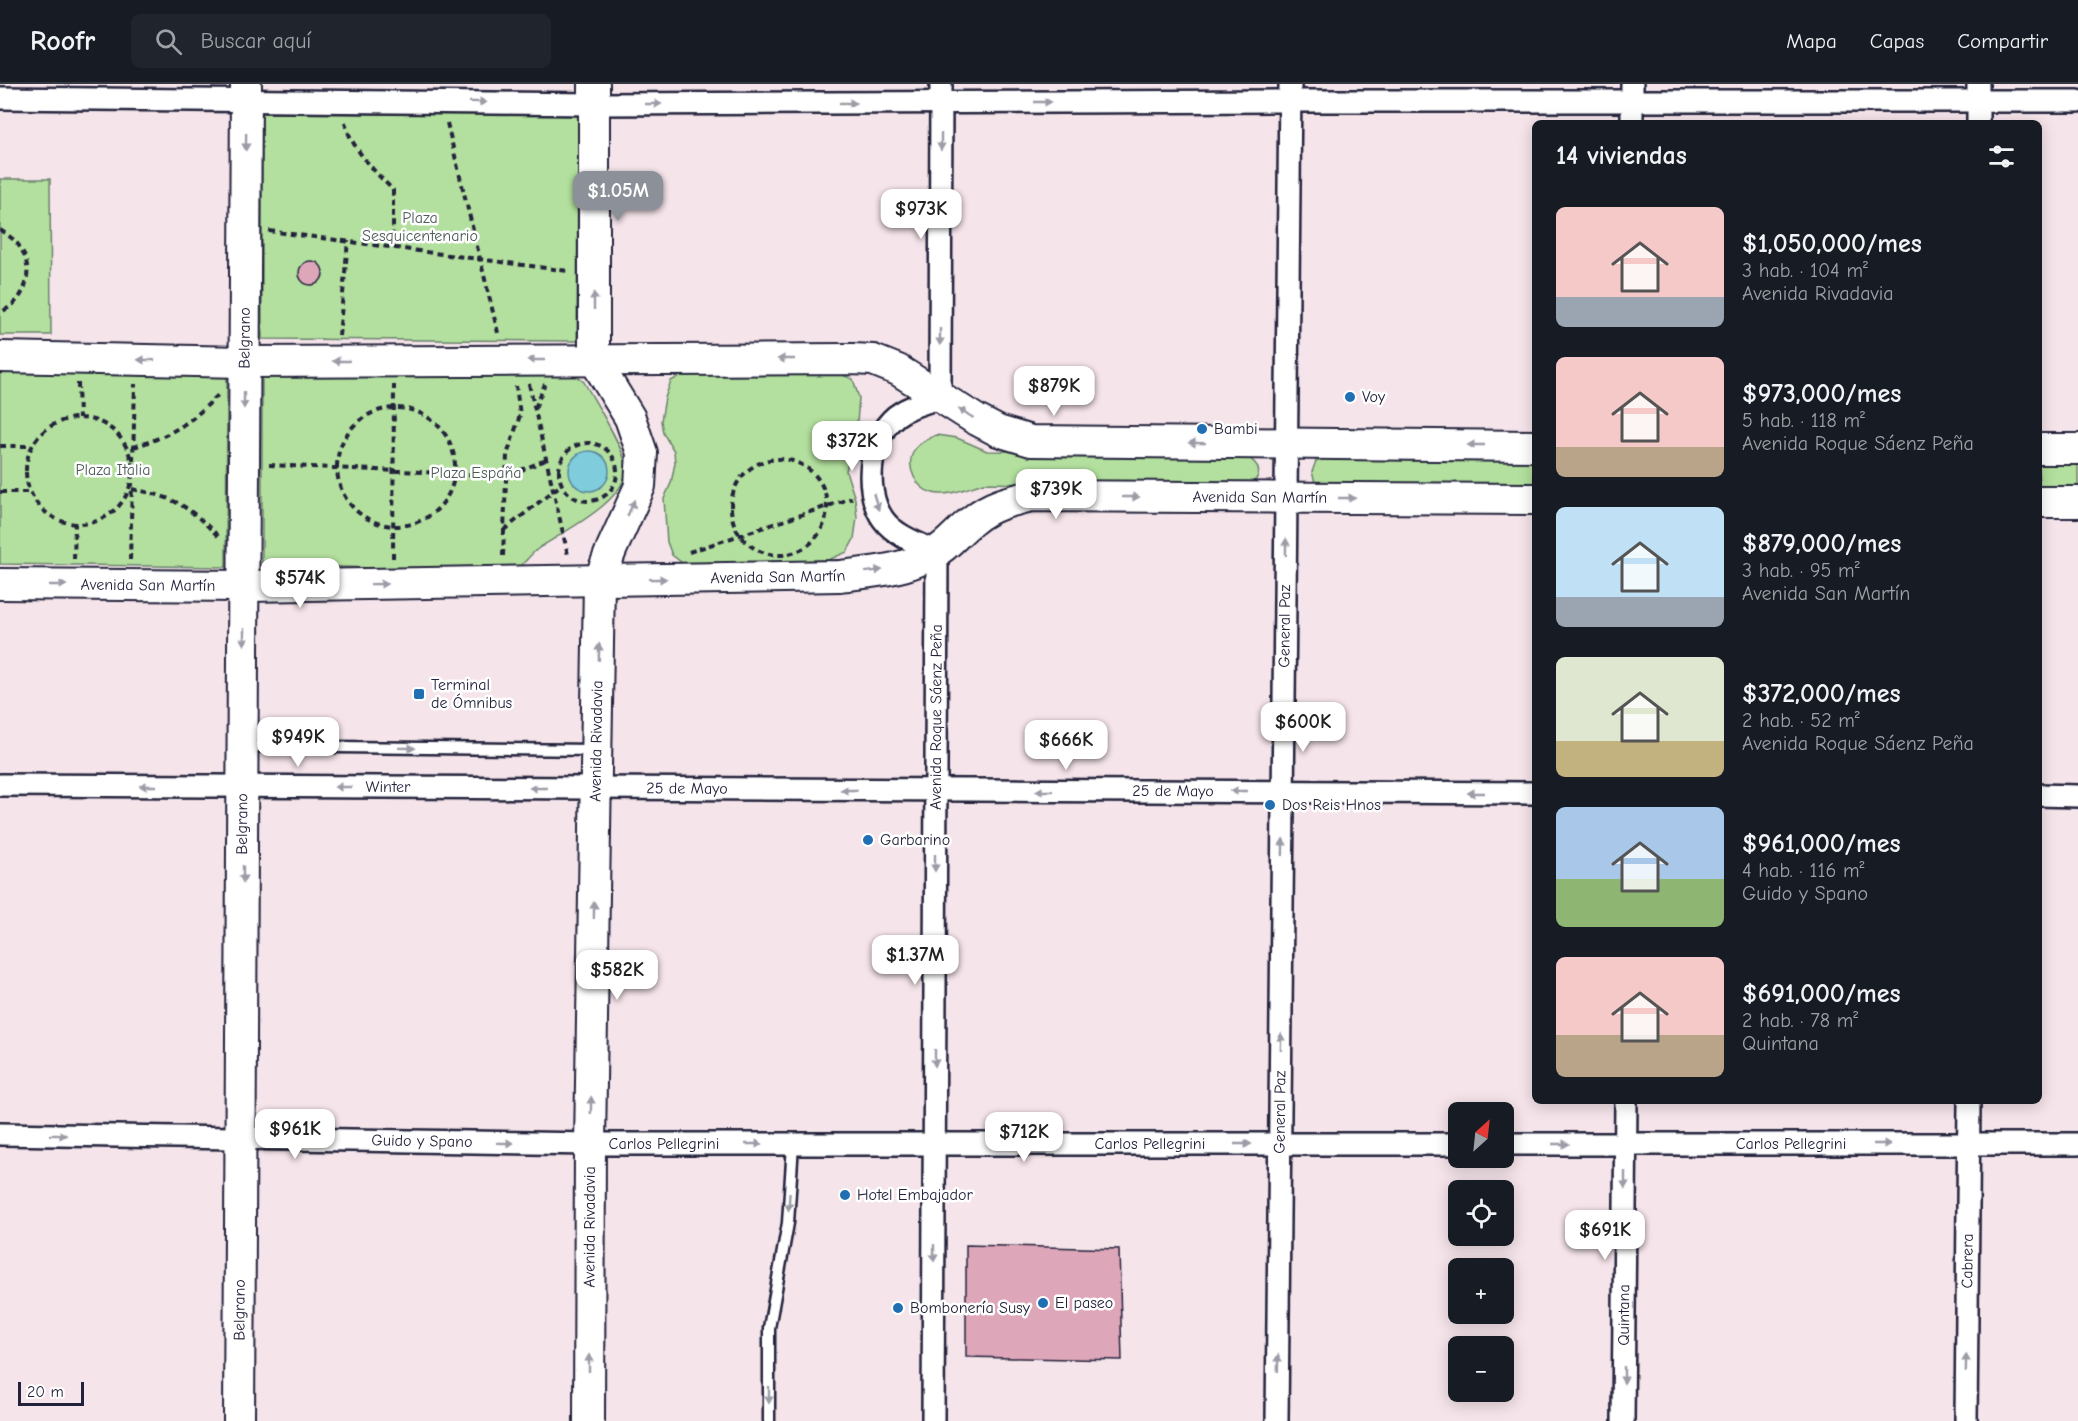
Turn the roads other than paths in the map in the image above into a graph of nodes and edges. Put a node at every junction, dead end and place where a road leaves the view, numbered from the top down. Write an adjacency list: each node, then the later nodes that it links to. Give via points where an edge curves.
1 (246, 92): 6 (street, one-way to 6, via 341,101 442,102); 7 (street); 13 (main road, Belgrano, one-way to 13)
2 (1290, 92): 3 (street); 5 (street, one-way to 2); 15 (street, General Paz)
3 (1632, 92): 4 (street); 9 (street)
4 (1978, 92): 8 (street); 10 (street)
5 (941, 93): 6 (street, one-way to 5); 14 (street, one-way to 14)
6 (594, 94): 12 (main road, one-way to 6)
7 (0, 98)
8 (2078, 101)
9 (1632, 120)
10 (1978, 120)
11 (0, 357): 13 (main road, one-way to 11)
12 (594, 359): 13 (main road, one-way to 13); 14 (main road, one-way to 12, via 898,370 873,360); 25 (main road, Avenida Rivadavia, one-way to 12, via 612,548 640,486 642,453 630,418)
13 (244, 362): 24 (main road, Belgrano, one-way to 24)
14 (940, 397): 15 (main road, one-way to 14, via 1031,441 998,431); 23 (street, one-way to 23, via 900,412 880,434 871,460 874,499 883,519 903,536)
15 (1287, 444): 16 (main road, one-way to 15); 19 (street, General Paz)
16 (1532, 446)
17 (2042, 449): 18 (main road)
18 (2078, 449)
19 (1286, 498): 20 (main road, Avenida San Martín, one-way to 20); 23 (main road, Avenida San Martín, one-way to 19, via 973,519 996,505 1032,496); 33 (street, General Paz, one-way to 19)
20 (1532, 499)
21 (2042, 502): 22 (main road)
22 (2078, 502)
23 (937, 552): 25 (main road, Avenida San Martín, one-way to 23, via 840,576 892,569); 32 (street, Avenida Roque Sáenz Peña)
24 (244, 574): 25 (main road, Avenida San Martín, one-way to 25, via 392,584); 26 (main road, Avenida San Martín, one-way to 24, via 129,586); 27 (main road, Belgrano, one-way to 27)
25 (587, 581): 28 (main road, Avenida Rivadavia, one-way to 25)
26 (0, 584)
27 (244, 746): 28 (lane, one-way to 28); 30 (main road, Belgrano)
28 (598, 750): 31 (main road, Avenida Rivadavia)
29 (0, 785): 30 (street, Winter, one-way to 29)
30 (244, 787): 31 (street, Winter, one-way to 30); 40 (main road, Belgrano, one-way to 40)
31 (597, 788): 32 (street, 25 de Mayo, one-way to 31); 41 (main road, Avenida Rivadavia, one-way to 31)
32 (936, 790): 33 (street, 25 de Mayo, one-way to 32); 43 (street, Avenida Roque Sáenz Peña, one-way to 43)
33 (1283, 792): 34 (street, 25 de Mayo, one-way to 33); 44 (street, General Paz, one-way to 33)
34 (1532, 793)
35 (2042, 795): 36 (street)
36 (2078, 796)
37 (1626, 1104): 47 (street, Quintana)
38 (1969, 1104): 48 (street, Cabrera)
39 (0, 1134): 40 (street, Guido y Spano, one-way to 40)
40 (241, 1139): 41 (street, Guido y Spano, one-way to 41); 50 (main road, Belgrano)
41 (590, 1144): 42 (street, Carlos Pellegrini, one-way to 42); 51 (main road, Avenida Rivadavia, one-way to 41)
42 (793, 1144): 43 (street, Carlos Pellegrini); 52 (lane, one-way to 52, via 788,1223 769,1328)
43 (934, 1144): 44 (street, Carlos Pellegrini, one-way to 44); 53 (street, Avenida Roque Sáenz Peña, one-way to 53)
44 (1280, 1144): 45 (street, Carlos Pellegrini); 54 (street, General Paz, one-way to 44)
45 (1448, 1144)
46 (1514, 1144): 47 (street, Carlos Pellegrini, one-way to 47)
47 (1625, 1144): 48 (street, Carlos Pellegrini, one-way to 48); 55 (street, Quintana, one-way to 55)
48 (1968, 1144): 49 (street, Carlos Pellegrini); 56 (street, Cabrera, one-way to 48)
49 (2078, 1144)
50 (239, 1421)
51 (589, 1421)
52 (769, 1421)
53 (933, 1421)
54 (1277, 1421)
55 (1623, 1421)
56 (1966, 1421)

